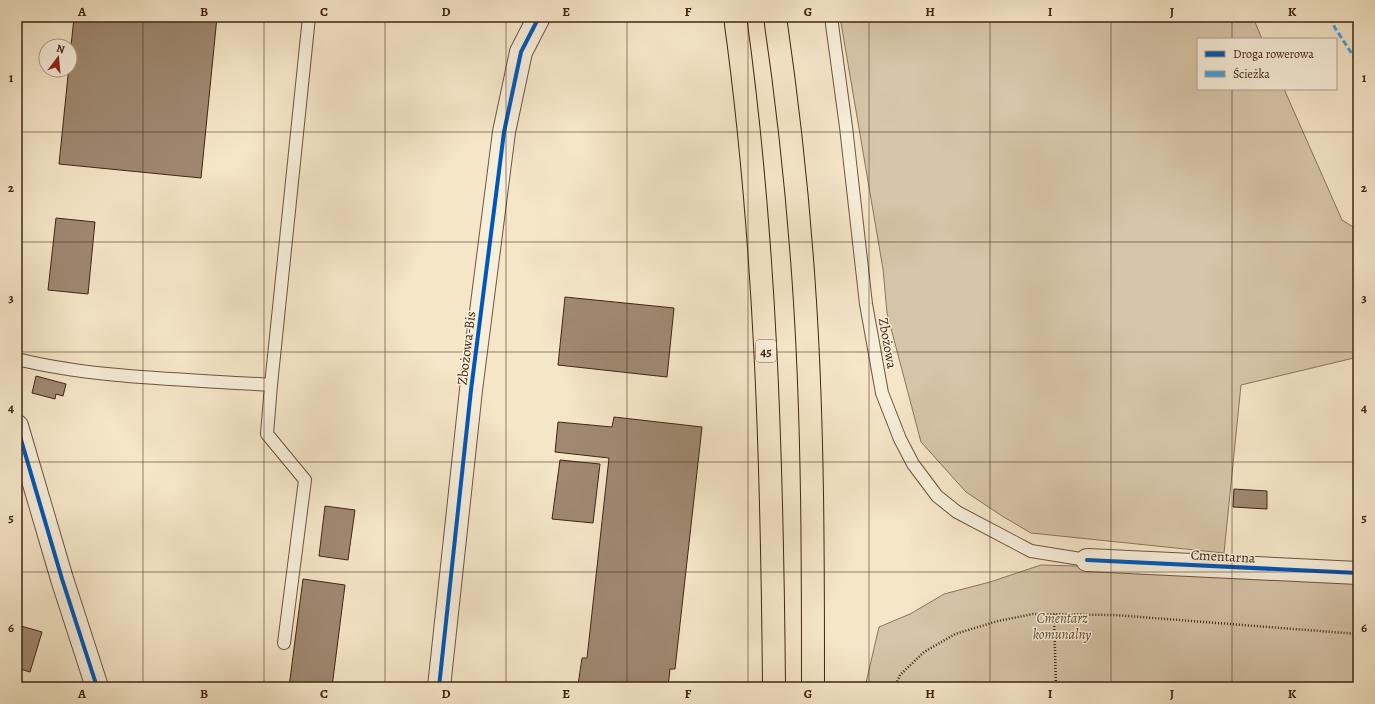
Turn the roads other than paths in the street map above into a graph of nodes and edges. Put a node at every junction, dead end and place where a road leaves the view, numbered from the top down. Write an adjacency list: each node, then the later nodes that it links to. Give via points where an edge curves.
1 (308, 17): 7 (lane)
2 (539, 17): 13 (street, Zbożowa-Bis, via 522,52 504,132)
3 (735, 17): 14 (main road, 45, via 756,205 765,327 771,479)
4 (775, 17): 15 (main road, via 795,185 805,303 810,430)
5 (830, 17): 9 (lane, Zbożowa, via 846,127 866,304 882,393 900,439 913,464 937,496 957,512 1031,550)
6 (17, 359): 7 (lane, via 64,368 119,374)
7 (271, 385): 11 (lane, via 267,434 305,480)
8 (17, 426): 12 (street)
9 (1087, 560): 10 (street, Cmentarna)
10 (1358, 573)
11 (284, 643)
12 (97, 687)
13 (439, 687)
14 (774, 687)
15 (813, 687)

